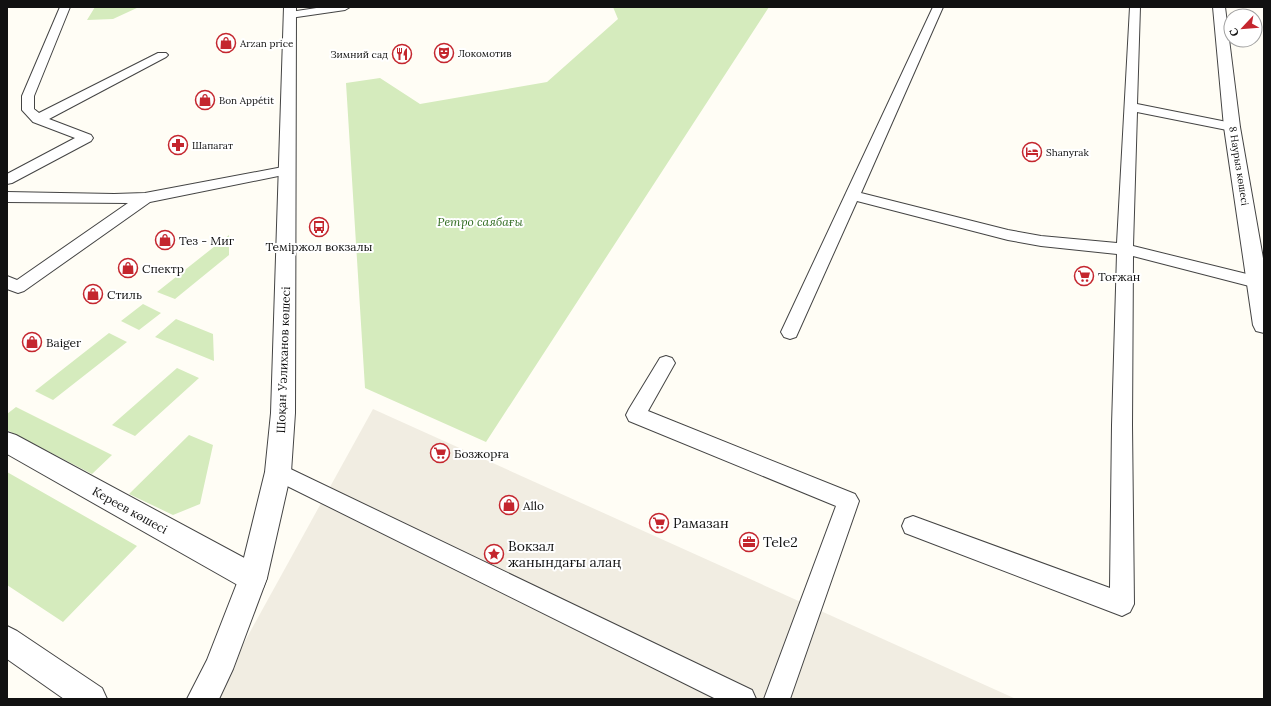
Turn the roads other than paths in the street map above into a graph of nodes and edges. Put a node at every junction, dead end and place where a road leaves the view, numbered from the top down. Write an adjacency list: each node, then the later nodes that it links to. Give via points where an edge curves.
1 (65, 7): 9 (lane, via 28,96 28,110)
2 (345, 7): 6 (lane)
3 (938, 7): 13 (lane)
4 (1135, 7): 8 (lane)
5 (1219, 7): 10 (street, 8 Наурыз көшесі)
6 (290, 11): 11 (street, Шоқан Уәлиханов көшесі)
7 (162, 55): 9 (lane)
8 (1131, 107): 10 (lane); 16 (lane)
9 (38, 119): 12 (lane, via 86,138)
10 (1232, 127): 18 (street, 8 Наурыз көшесі)
11 (288, 170): 15 (lane); 23 (street, Шоқан Уәлиханов көшесі, via 283,413)
12 (7, 180)
13 (852, 195): 16 (lane, via 1008,235 1048,242); 20 (lane)
14 (7, 197): 15 (lane)
15 (145, 198): 17 (lane, via 18,287)
16 (1125, 249): 18 (lane); 24 (lane, via 1122,604)
17 (7, 282)
18 (1257, 282): 19 (street, 8 Наурыз көшесі)
19 (1264, 325)
20 (790, 332)
21 (666, 363): 30 (lane, via 636,415 848,501)
22 (7, 442): 25 (street, Кереев көшесі)
23 (278, 472): 25 (street, Шоқан Уәлиханов көшесі); 29 (lane)
24 (913, 526)
25 (253, 578): 28 (street, Шоқан Уәлиханов көшесі, via 218,669)
26 (7, 641): 27 (street)
27 (92, 699)
28 (203, 699)
29 (743, 699)
30 (777, 699)

